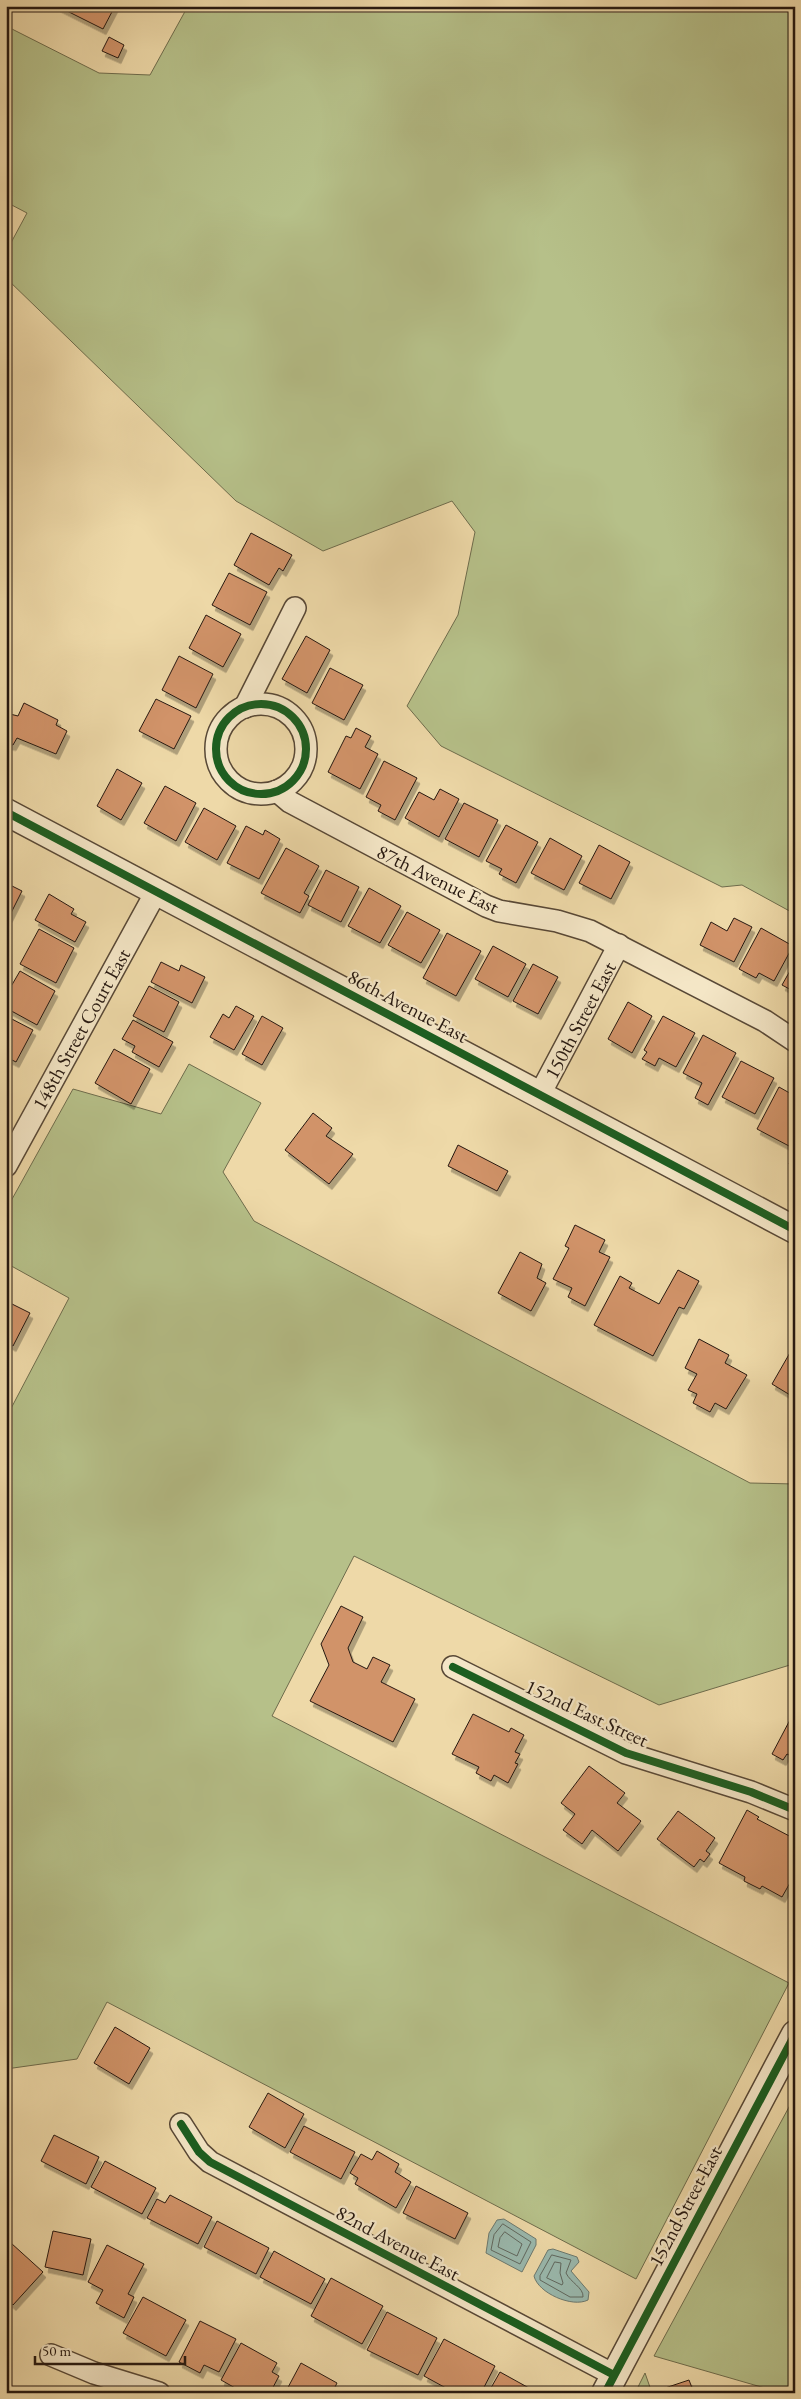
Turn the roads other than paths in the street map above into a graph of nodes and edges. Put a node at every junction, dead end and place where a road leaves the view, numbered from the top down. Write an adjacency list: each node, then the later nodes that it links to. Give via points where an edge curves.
1 (295, 608): 2 (street)
2 (245, 706): 3 (street, via 275,706 299,725 305,738 302,768 294,780); 3 (street, via 232,714 219,732 215,754 219,768 239,790 253,794)
3 (277, 791): 6 (street, 87th Avenue East, via 290,802 486,906 566,923)
4 (6, 812): 5 (street, 86th Avenue East)
5 (156, 892): 8 (street, 86th Avenue East); 9 (street, 148th Street Court East)
6 (619, 945): 7 (street, 87th Avenue East, via 765,1021); 8 (street, 150th Street East)
7 (795, 1041)
8 (540, 1094): 10 (street, 86th Avenue East)
9 (6, 1166)
10 (795, 1230)
11 (453, 1667): 12 (street, 152nd East Street, via 626,1753 718,1781)
12 (795, 1810)
13 (795, 2034): 16 (street, 152nd Street East)
14 (181, 2124): 16 (street, 82nd Avenue East, via 194,2146 210,2162)
15 (51, 2355): 17 (street, via 94,2373)
16 (609, 2384)
17 (159, 2393)

